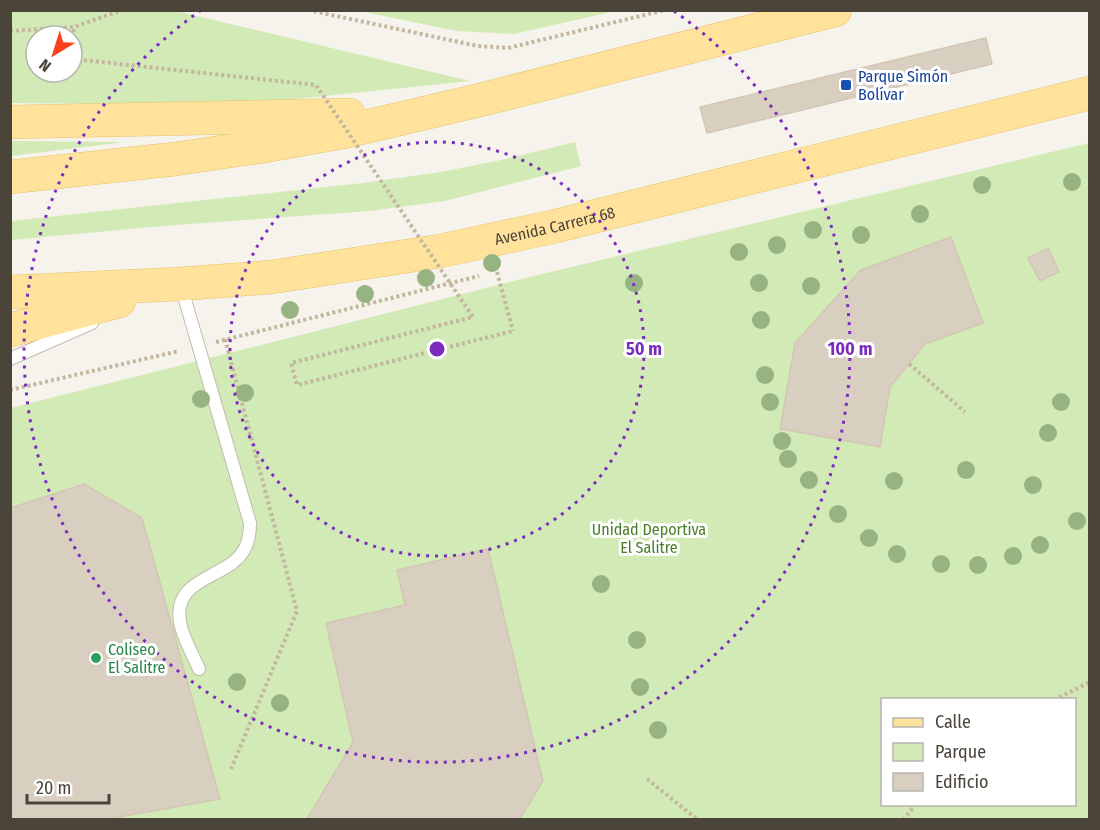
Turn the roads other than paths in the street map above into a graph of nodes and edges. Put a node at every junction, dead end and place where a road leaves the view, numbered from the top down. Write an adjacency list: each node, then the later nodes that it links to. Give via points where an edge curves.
1 (835, 10): 3 (main road)
2 (1089, 93): 6 (main road, Avenida Carrera 68, via 452,249 272,277)
3 (426, 113): 4 (main road); 5 (main road, via 264,146)
4 (10, 122)
5 (10, 177)
6 (180, 284): 7 (main road, Avenida Carrera 68); 8 (lane); 10 (main road); 12 (lane, via 250,523 246,547 239,557 194,584 182,601 180,624)
7 (10, 292)
8 (148, 298)
9 (127, 308): 11 (lane)
10 (10, 330)
11 (10, 359)
12 (199, 669)

